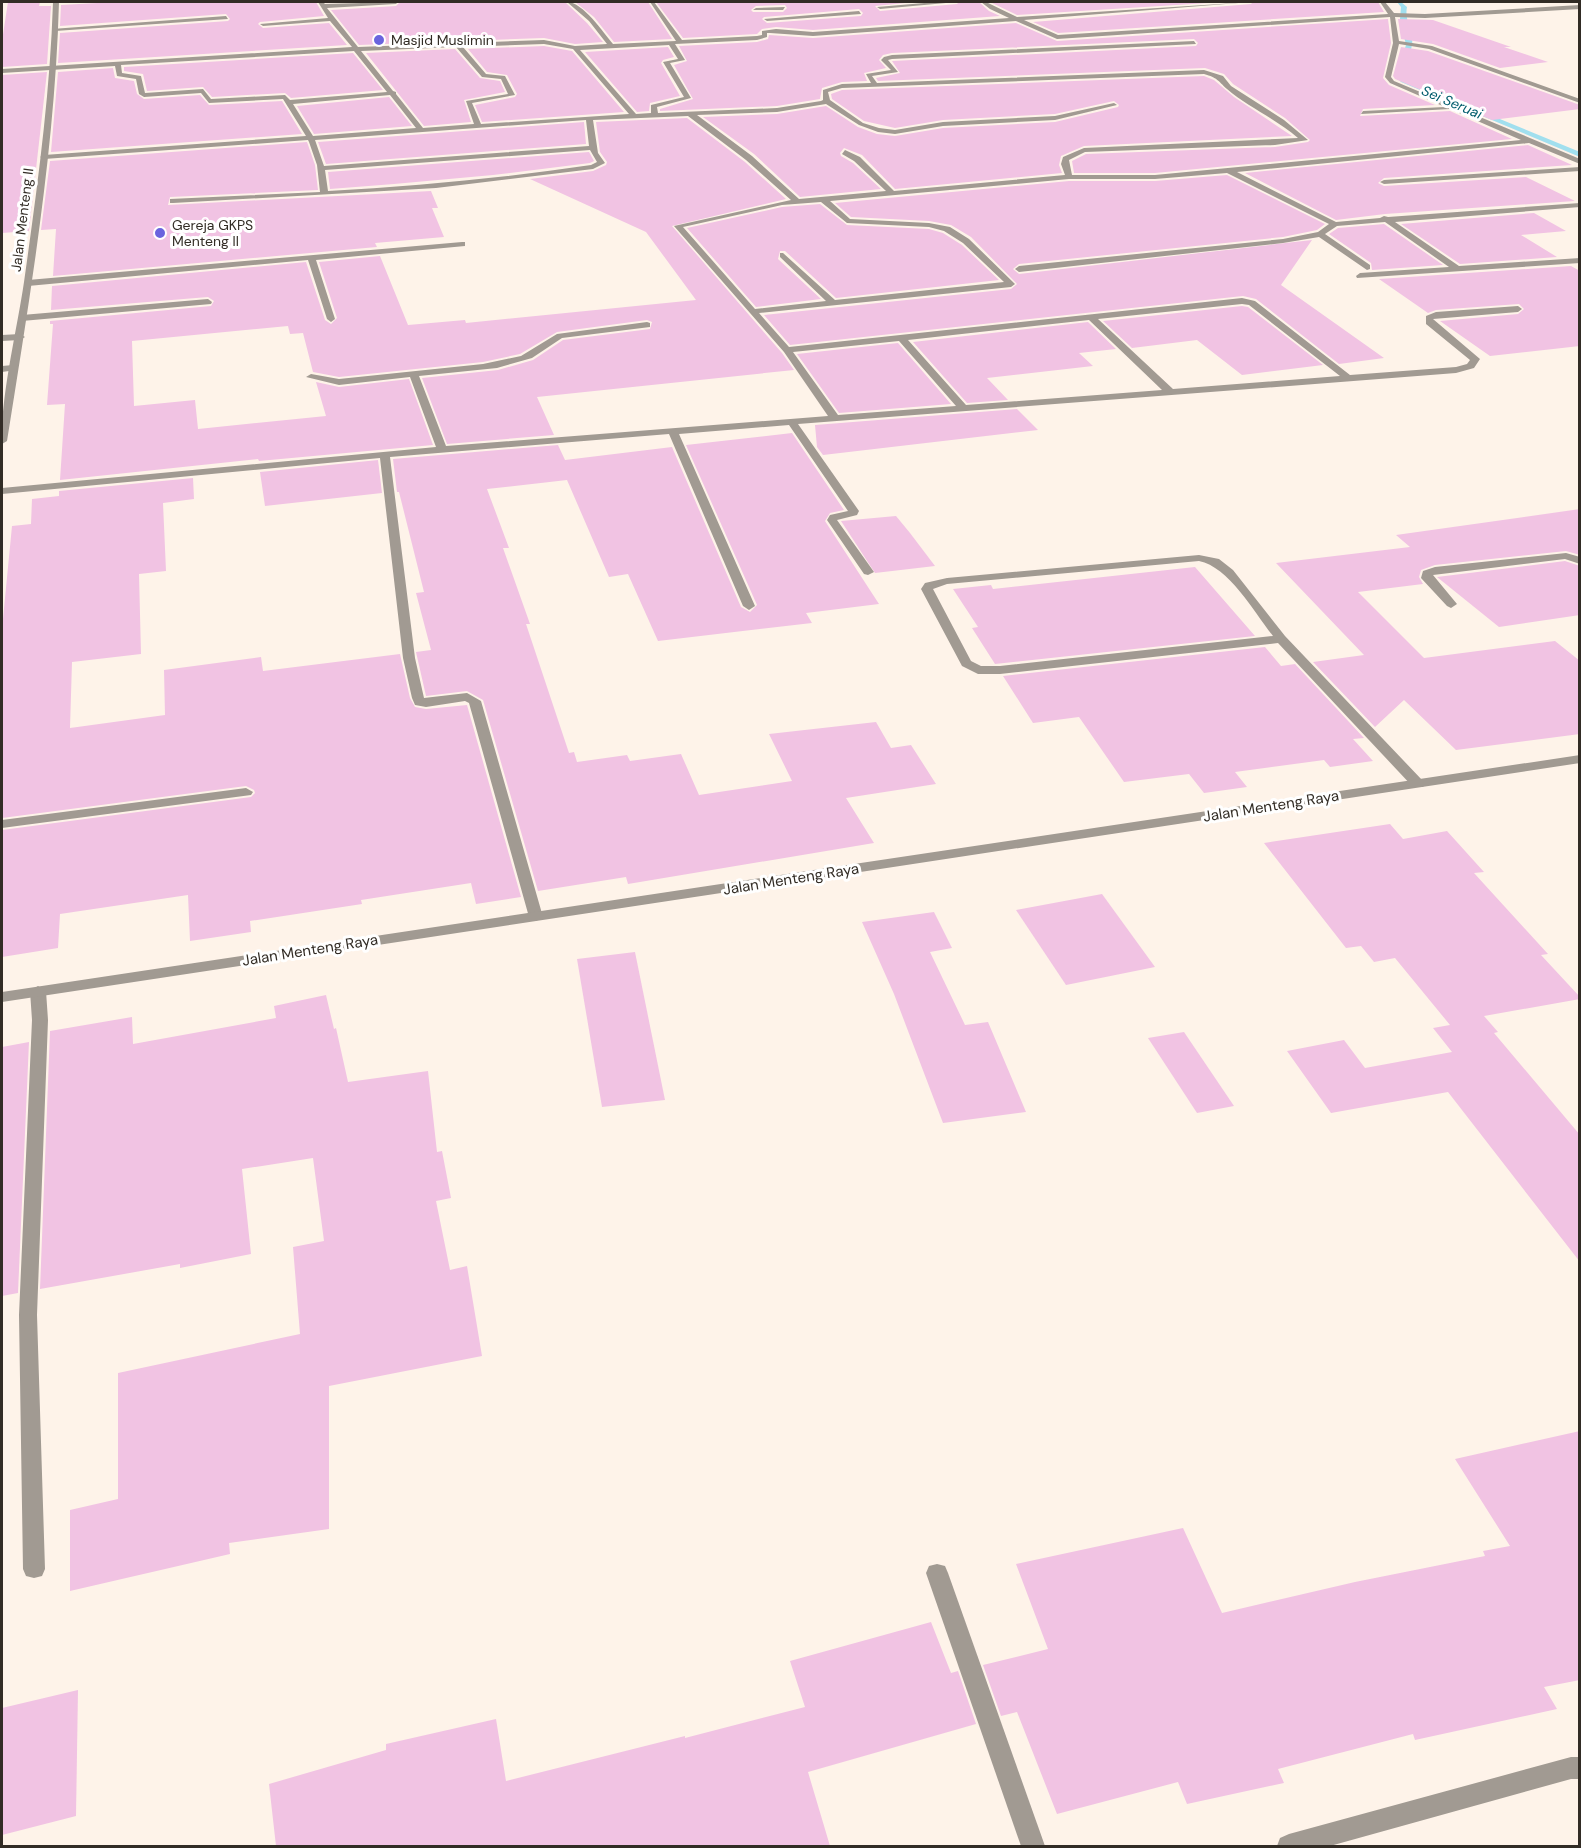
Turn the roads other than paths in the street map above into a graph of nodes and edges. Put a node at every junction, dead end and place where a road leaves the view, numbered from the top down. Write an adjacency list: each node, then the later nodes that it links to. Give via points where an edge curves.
1 (56, 2): 24 (street, Jalan Menteng II)
2 (396, 2): 11 (street)
3 (569, 2): 32 (street, via 591,20)
4 (652, 2): 27 (street)
5 (748, 2): 16 (street)
6 (954, 2): 12 (street)
7 (983, 2): 20 (street)
8 (1248, 2): 20 (street)
9 (1382, 2): 18 (street)
10 (1508, 2): 15 (street)
11 (322, 4): 21 (street)
12 (880, 7)
13 (1580, 7): 15 (street)
14 (789, 8): 16 (street)
15 (1529, 9): 18 (street)
16 (756, 10): 22 (street)
17 (859, 13): 22 (street)
18 (1395, 15): 26 (street); 28 (street)
19 (226, 18): 24 (street)
20 (1015, 18): 25 (street, via 813,34); 26 (street)
21 (332, 19): 23 (street); 35 (street)
22 (767, 19): 25 (street)
23 (263, 24)
24 (55, 29): 37 (street, Jalan Menteng II)
25 (780, 30): 27 (street, via 764,32 765,36 756,38)
26 (1057, 36): 34 (street)
27 (680, 42): 29 (street)
28 (1400, 42): 42 (street, via 1418,44); 45 (street, via 1388,77)
29 (671, 43): 32 (street); 48 (street, via 682,60 666,62 688,98 653,106)
30 (1194, 43): 34 (street)
31 (457, 44): 33 (street, via 543,42); 35 (street); 51 (street, via 484,76 503,77 512,96 468,102)
32 (611, 46): 33 (street)
33 (575, 48): 49 (street)
34 (1073, 48): 39 (street, via 886,57 885,63 896,71 868,75)
35 (356, 49): 36 (street); 40 (street)
36 (118, 64): 37 (street); 43 (street, via 119,75 139,77 144,95 203,91 209,100 275,96 285,97)
37 (54, 68): 38 (street); 57 (street, Jalan Menteng II)
38 (2, 71)
39 (876, 85): 41 (street, via 828,89); 62 (street, via 1204,72 1221,77 1229,87 1304,139 1084,150 1066,159)
40 (394, 93): 43 (street); 52 (street)
41 (827, 101): 44 (street, via 868,127 895,132 943,124 1055,118); 46 (street, via 777,110)
42 (1580, 101)
43 (288, 102): 53 (street)
44 (1114, 105)
45 (1450, 109): 47 (street); 54 (street)
46 (689, 113): 48 (street); 68 (street, via 749,158)
47 (1363, 113)
48 (655, 114): 49 (street)
49 (633, 115): 50 (street)
50 (589, 118): 51 (street); 55 (street)
51 (479, 127): 52 (street)
52 (422, 131): 53 (street)
53 (313, 139): 57 (street); 59 (street)
54 (1528, 141): 58 (street); 61 (street)
55 (593, 148): 59 (street); 65 (street, via 601,163 593,167 501,181)
56 (845, 152): 64 (street)
57 (44, 157): 81 (street, Jalan Menteng II)
58 (1580, 162)
59 (323, 168): 65 (street)
60 (1580, 169): 63 (street)
61 (1228, 171): 62 (street, via 1155,177); 71 (street)
62 (1069, 177): 64 (street)
63 (1384, 182)
64 (892, 193): 66 (street)
65 (324, 194): 67 (street)
66 (823, 199): 68 (street); 83 (street, via 847,221 929,225 952,231 1012,283)
67 (173, 201)
68 (797, 201): 85 (street, via 678,226)
69 (1580, 205): 70 (street)
70 (1384, 218): 71 (street); 78 (street)
71 (1335, 224): 72 (street)
72 (1320, 234): 77 (street); 79 (street)
73 (462, 244): 75 (street)
74 (783, 255): 83 (street)
75 (311, 258): 81 (street); 88 (street)
76 (1580, 260): 78 (street)
77 (1367, 267)
78 (1455, 267): 80 (street)
79 (1019, 269)
80 (1360, 276)
81 (28, 283): 87 (street, Jalan Menteng II)
82 (208, 302): 87 (street)
83 (833, 303): 85 (street)
84 (1518, 309): 98 (street, via 1429,318 1475,359 1471,366)
85 (756, 311): 93 (street)
86 (1091, 317): 91 (street); 98 (street, via 1246,301); 99 (street)
87 (22, 318): 90 (street, Jalan Menteng II)
88 (331, 319)
89 (647, 325): 96 (street, via 560,336 536,353 516,360)
90 (20, 337): 92 (street); 94 (street, Jalan Menteng II)
91 (901, 337): 93 (street); 100 (street)
92 (2, 338)
93 (787, 350): 101 (street)
94 (13, 368): 95 (street); 104 (street, Jalan Menteng II)
95 (2, 369)
96 (413, 374): 97 (street, via 339,382); 105 (street)
97 (311, 376)
98 (1349, 380): 99 (street)
99 (1170, 392): 100 (street)
100 (962, 407): 101 (street)
101 (834, 417): 102 (street)
102 (791, 421): 103 (street); 109 (street, via 854,511 832,520)
103 (673, 431): 105 (street); 111 (street)
104 (2, 441)
105 (442, 448): 106 (street)
106 (385, 454): 107 (street); 117 (street, via 409,658 418,698 426,703 467,697 475,702)
107 (2, 491)
108 (1580, 561): 110 (street, via 1566,556 1427,573 1427,578)
109 (868, 572)
110 (1451, 604)
111 (749, 606)
112 (1281, 639): 112 (street, via 978,670 966,663 927,589 947,580 1208,559 1229,572); 114 (street)
113 (1580, 759): 114 (street, Jalan Menteng Raya)
114 (1418, 784): 117 (street, Jalan Menteng Raya)
115 (246, 792): 116 (street)
116 (2, 824)
117 (536, 917): 118 (street, Jalan Menteng Raya)
118 (38, 991): 119 (street, Jalan Menteng Raya); 120 (street, via 28,1315)
119 (2, 997)
120 (34, 1569)
121 (937, 1573): 123 (street)
122 (1580, 1768): 124 (street)
123 (1033, 1846)
124 (1289, 1846)

